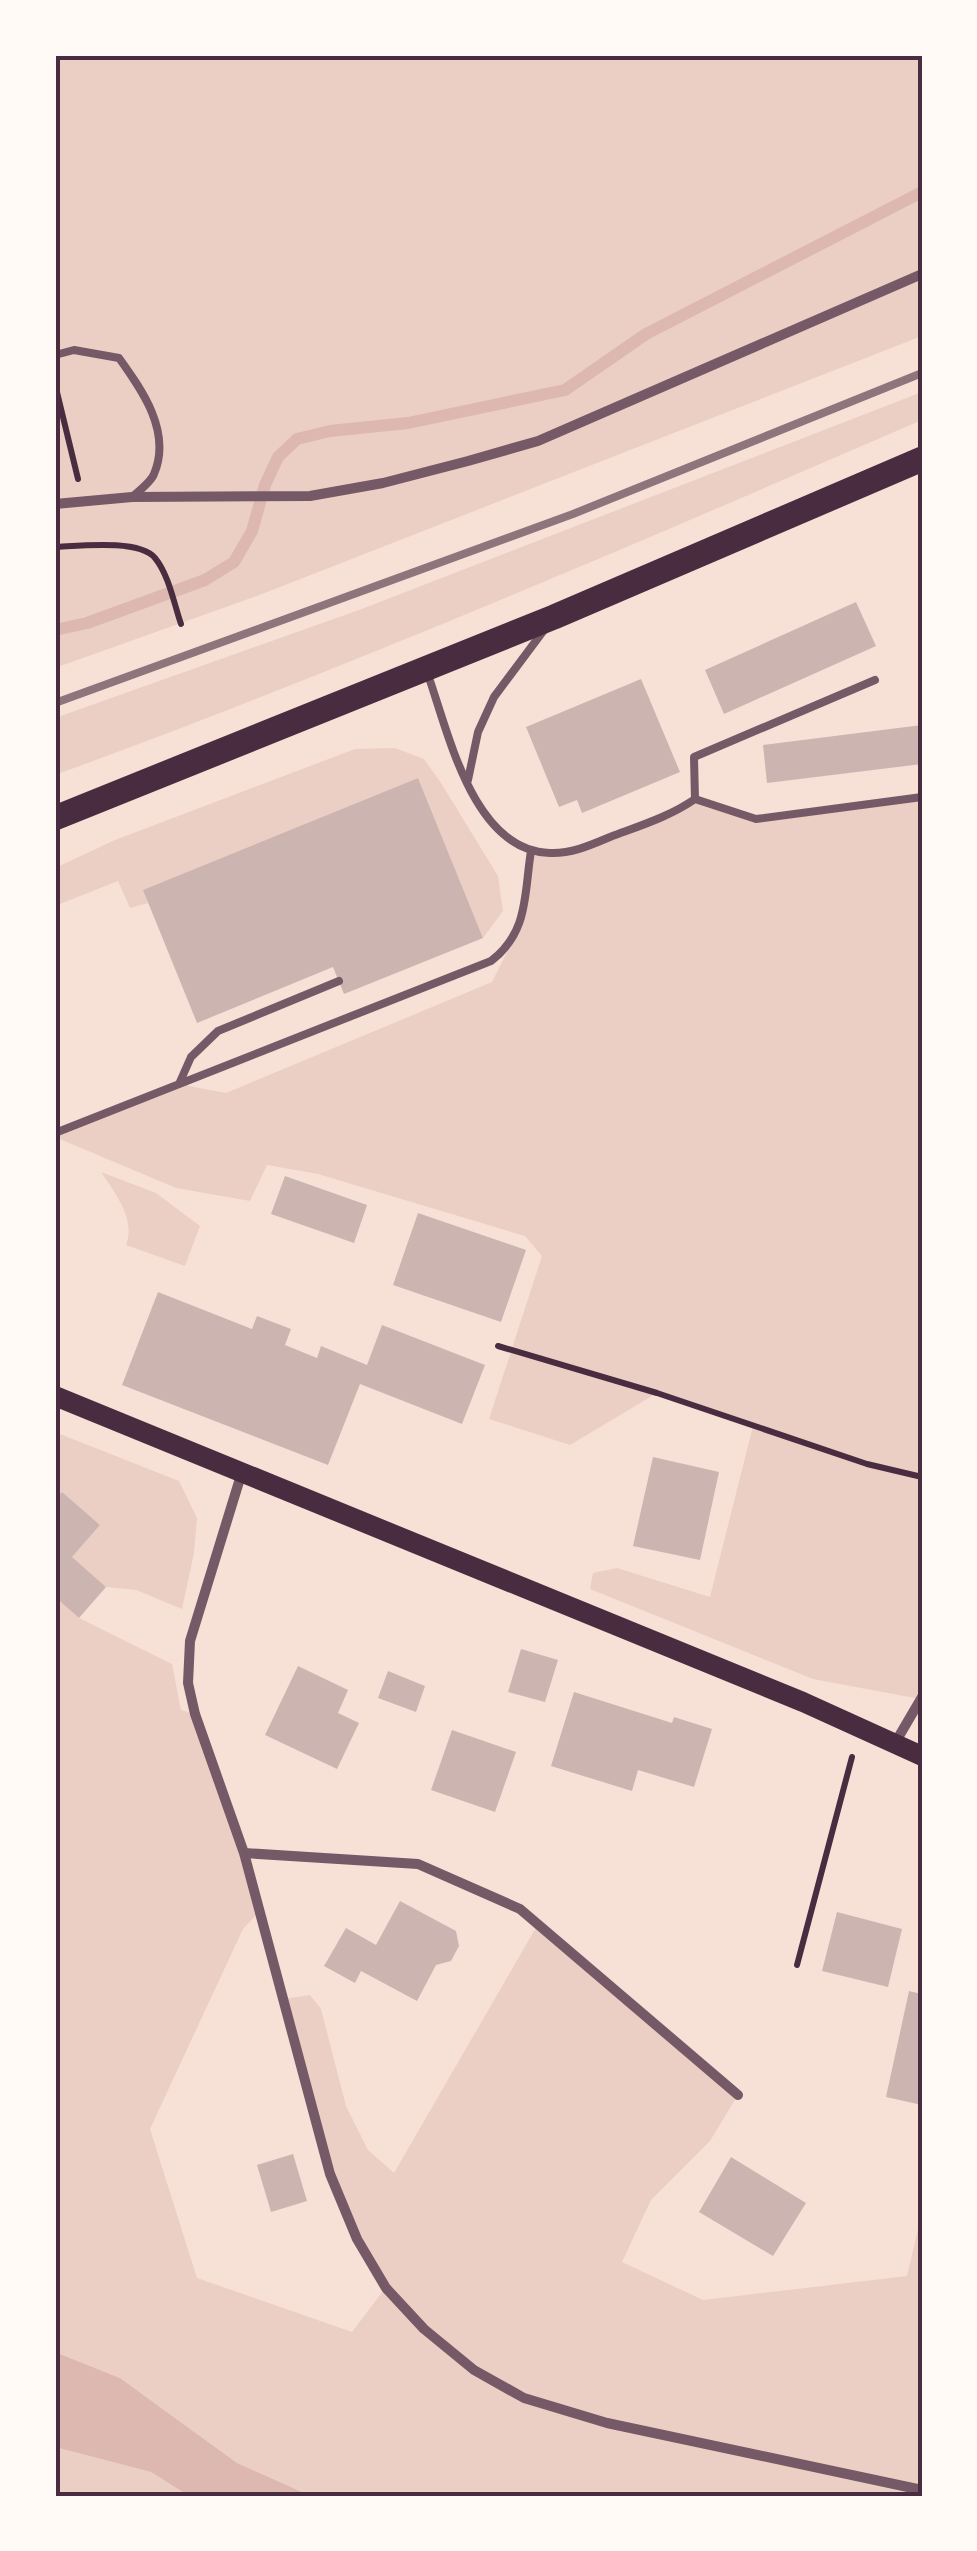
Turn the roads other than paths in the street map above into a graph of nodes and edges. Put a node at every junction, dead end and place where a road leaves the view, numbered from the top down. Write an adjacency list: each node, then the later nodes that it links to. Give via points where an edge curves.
1 (922, 274): 4 (street, via 538,441 310,496)
2 (55, 355): 4 (lane, via 74,350 119,358 146,395 159,438 154,476)
3 (922, 459): 6 (main road)
4 (132, 497): 5 (street)
5 (55, 504)
6 (554, 617): 7 (main road); 9 (lane, via 494,696 478,732)
7 (425, 668): 9 (lane); 12 (main road)
8 (874, 680): 11 (lane, via 694,758)
9 (468, 784): 13 (lane, via 490,824)
10 (922, 796): 11 (lane, via 756,819)
11 (694, 799): 13 (lane, via 577,850)
12 (55, 818)
13 (530, 850): 15 (lane, via 519,928 491,961)
14 (339, 981): 15 (lane, via 218,1031 191,1057)
15 (179, 1084): 16 (lane)
16 (55, 1132)
17 (55, 1396): 18 (main road)
18 (242, 1472): 20 (main road); 22 (street, via 190,1641 188,1683)
19 (922, 1697): 20 (street)
20 (895, 1743): 21 (main road)
21 (922, 1756)
22 (244, 1852): 23 (street, via 418,1864 520,1909); 24 (street, via 330,2174 386,2288 424,2328 474,2370 524,2398 606,2423)
23 (738, 2094)
24 (922, 2490)

